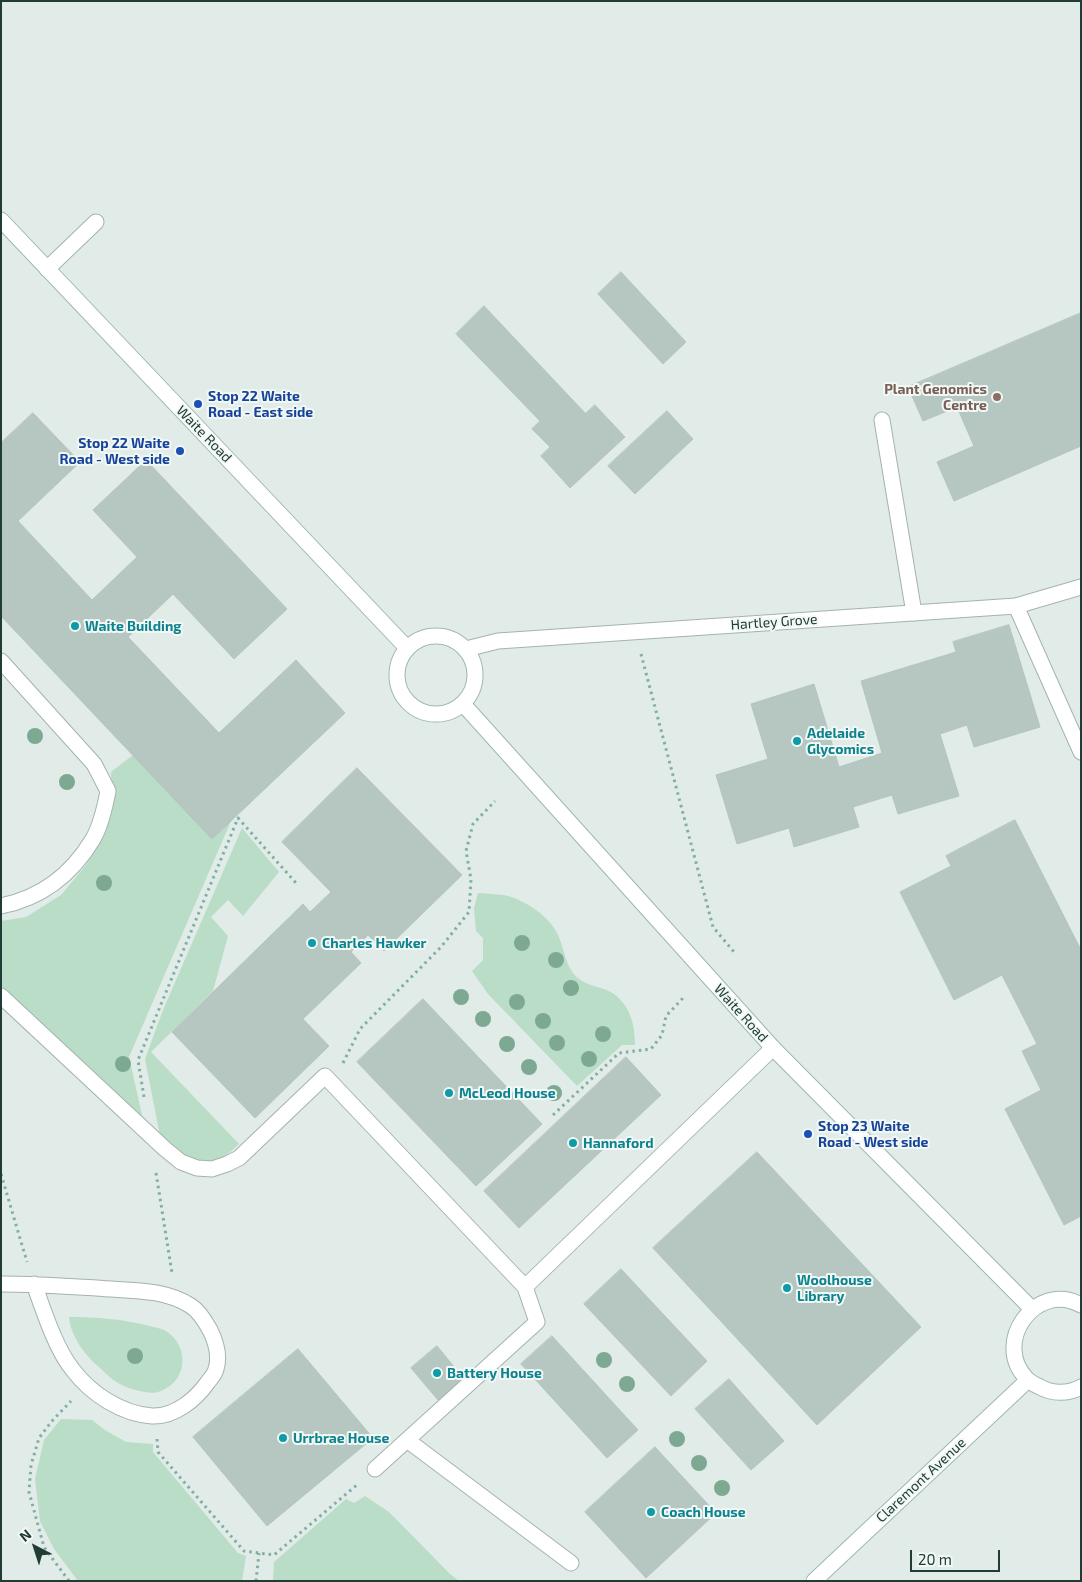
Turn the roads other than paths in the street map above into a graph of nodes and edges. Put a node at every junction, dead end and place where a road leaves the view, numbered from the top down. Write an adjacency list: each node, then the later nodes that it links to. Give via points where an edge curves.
1 (1, 220): 3 (street, Waite Road)
2 (96, 222): 3 (street)
3 (47, 269): 8 (street, Waite Road)
4 (882, 420): 7 (street)
5 (1081, 587): 6 (street, Hartley Grove)
6 (1016, 606): 7 (street, Hartley Grove); 12 (street)
7 (914, 613): 9 (street, Hartley Grove, via 498,640)
8 (407, 648): 9 (street, via 431,635 456,640); 11 (street, via 396,672 403,696 412,706 424,713 438,714)
9 (466, 649): 11 (street, via 474,661 476,674 473,688)
10 (1, 661): 13 (street, via 94,764 108,791 93,839 70,870 47,889 19,903)
11 (463, 704): 15 (street, Waite Road)
12 (1081, 752)
13 (1, 906)
14 (1, 996): 18 (street, via 150,1135 181,1162 198,1168 212,1169 239,1158 325,1076)
15 (773, 1048): 18 (street); 20 (street, Waite Road)
16 (1, 1284): 17 (street)
17 (34, 1284): 17 (street, via 155,1293 176,1298 193,1307 205,1320 218,1355 216,1371 187,1404 168,1414 141,1414 117,1406 91,1390 72,1370 55,1338)
18 (525, 1287): 23 (street, via 537,1322)
19 (1081, 1305): 20 (street, via 1062,1300 1046,1302)
20 (1032, 1309): 21 (street, via 1021,1321 1015,1336 1014,1352 1018,1367)
21 (1028, 1380): 22 (street, via 1046,1391 1062,1392); 26 (street, Claremont Avenue)
22 (1081, 1387)
23 (407, 1440): 24 (street); 25 (street)
24 (375, 1469)
25 (571, 1562)
26 (814, 1581)

